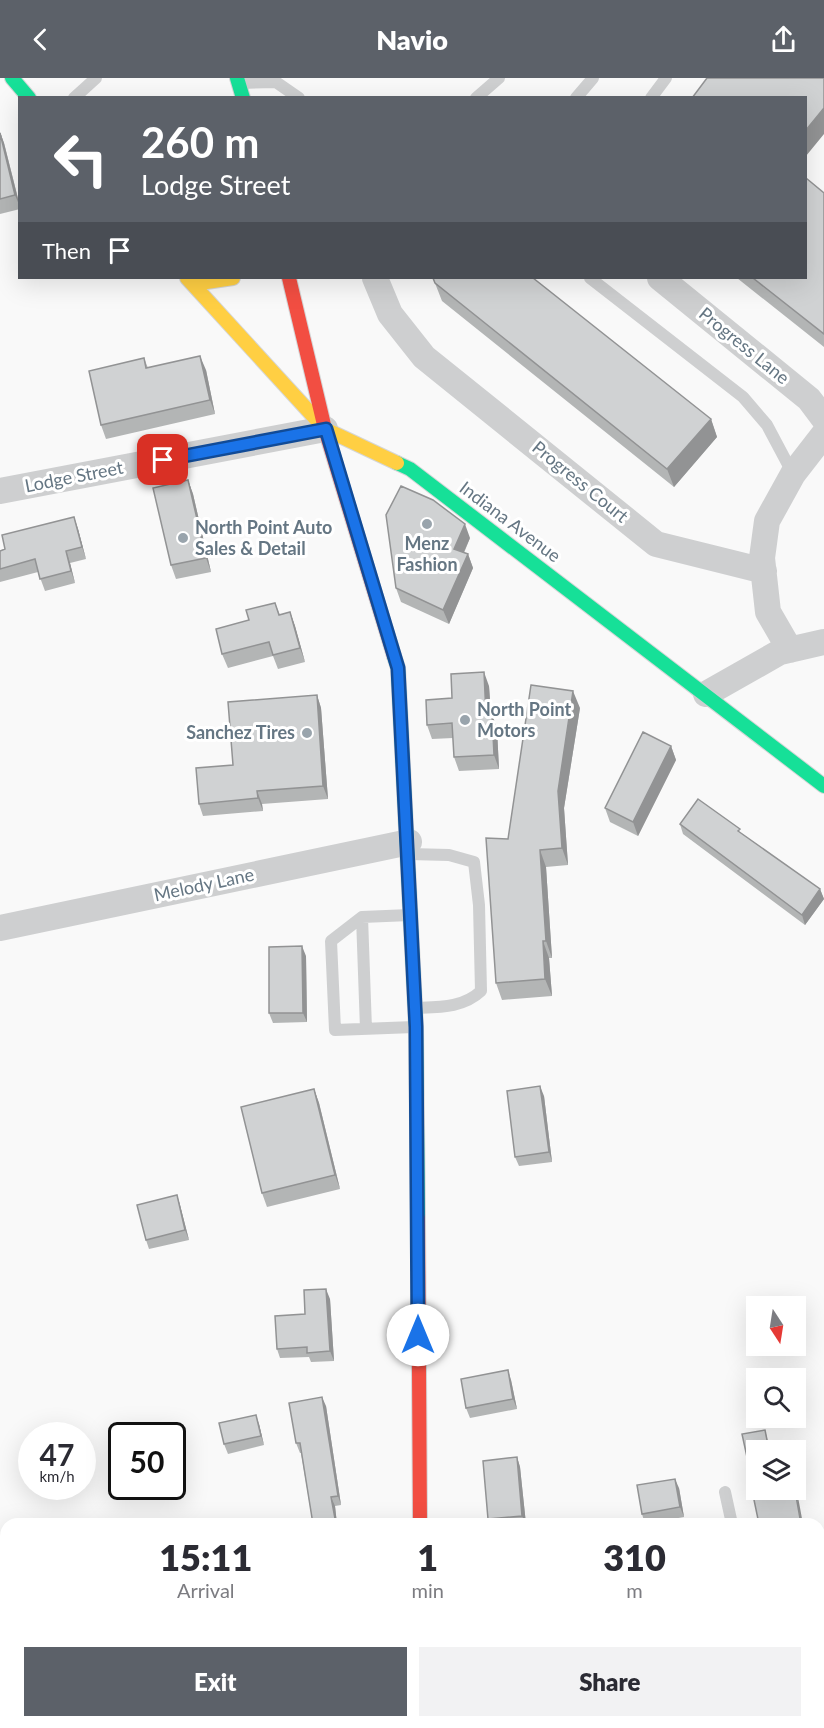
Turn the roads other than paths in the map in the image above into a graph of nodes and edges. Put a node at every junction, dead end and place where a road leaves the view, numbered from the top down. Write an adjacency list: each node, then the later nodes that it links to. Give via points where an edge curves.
1 (12, 78): 7 (main road)
2 (96, 78): 8 (lane)
3 (499, 78): 11 (lane)
4 (593, 78): 12 (lane)
5 (666, 78): 13 (lane)
6 (238, 80): 9 (main road); 10 (lane, via 276,82)
7 (27, 96)
8 (76, 96)
9 (242, 96)
10 (296, 96)
11 (478, 96)
12 (578, 96)
13 (652, 96)
14 (219, 279): 19 (main road)
15 (289, 279): 20 (main road)
16 (375, 279): 24 (street, Progress Court, via 390,314 424,357 656,544)
17 (591, 279): 22 (lane, via 743,397 767,425)
18 (661, 279): 21 (street, Progress Lane, via 809,399)
19 (190, 281): 20 (main road, Indiana Avenue)
20 (326, 429): 23 (street, Lodge Street); 27 (main road, Indiana Avenue, via 410,469); 29 (main road, via 398,668)
21 (823, 435): 22 (street, Progress Lane)
22 (793, 474): 24 (street, Progress Lane, via 767,521)
23 (0, 491)
24 (764, 571): 26 (street, via 768,612)
25 (824, 642): 26 (street)
26 (790, 650): 27 (street)
27 (706, 694): 28 (main road, Indiana Avenue)
28 (824, 786)
29 (409, 848): 30 (main road); 32 (street, Melody Lane); 33 (lane, via 474,862 479,905 482,991 454,1006)
30 (412, 915): 31 (lane); 33 (main road)
31 (362, 917): 35 (lane); 35 (lane, via 332,941 334,1030)
32 (0, 928)
33 (415, 1008): 34 (main road)
34 (416, 1027): 35 (lane); 37 (main road)
35 (366, 1029)
36 (725, 1492): 38 (lane)
37 (420, 1518)
38 (731, 1518)

